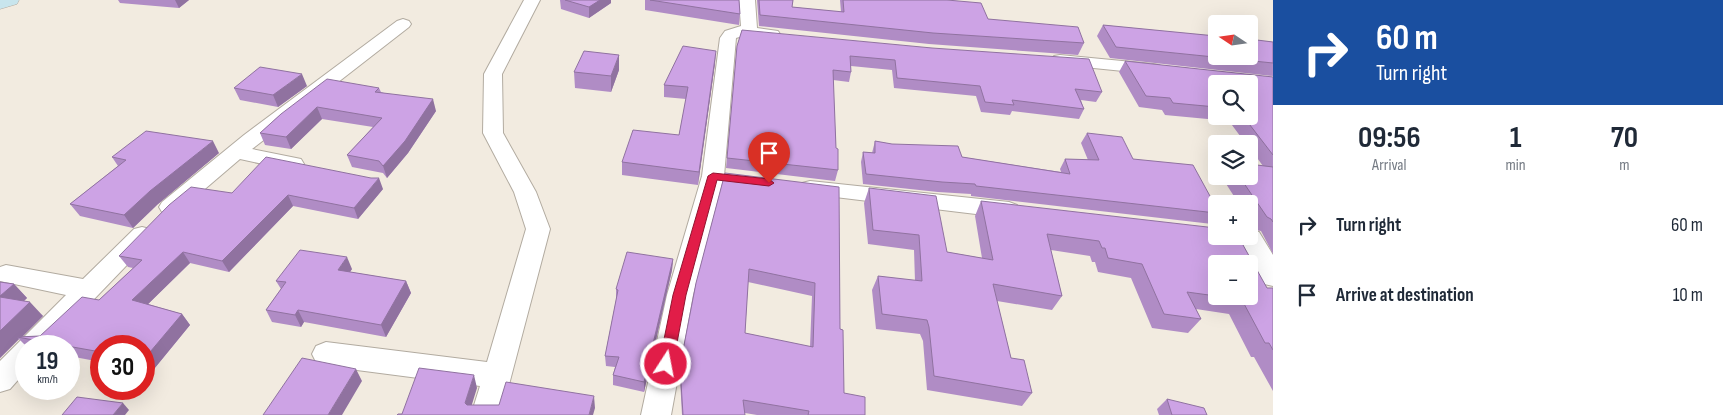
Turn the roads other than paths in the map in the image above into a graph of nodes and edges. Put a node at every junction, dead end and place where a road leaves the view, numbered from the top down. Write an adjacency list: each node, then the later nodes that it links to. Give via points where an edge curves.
1 (10, 0): 4 (street)
2 (532, 0): 21 (street, via 493,74 493,133 525,192 538,229)
3 (747, 0): 6 (street)
4 (0, 3)
5 (404, 24): 10 (street)
6 (749, 32): 7 (street); 24 (street, via 736,32 728,38 723,178 680,295)
7 (787, 36)
8 (1046, 59): 9 (street)
9 (1174, 72)
10 (236, 152): 11 (street); 17 (street, via 167,210)
11 (310, 167)
12 (790, 185): 13 (street)
13 (1033, 213)
14 (1257, 245): 16 (street)
15 (6, 274): 17 (street)
16 (1273, 277)
17 (87, 288): 18 (street)
18 (42, 335)
19 (326, 354): 21 (street)
20 (15, 364): 22 (street)
21 (497, 376): 23 (street)
22 (0, 380)
23 (486, 415)
24 (656, 415)

